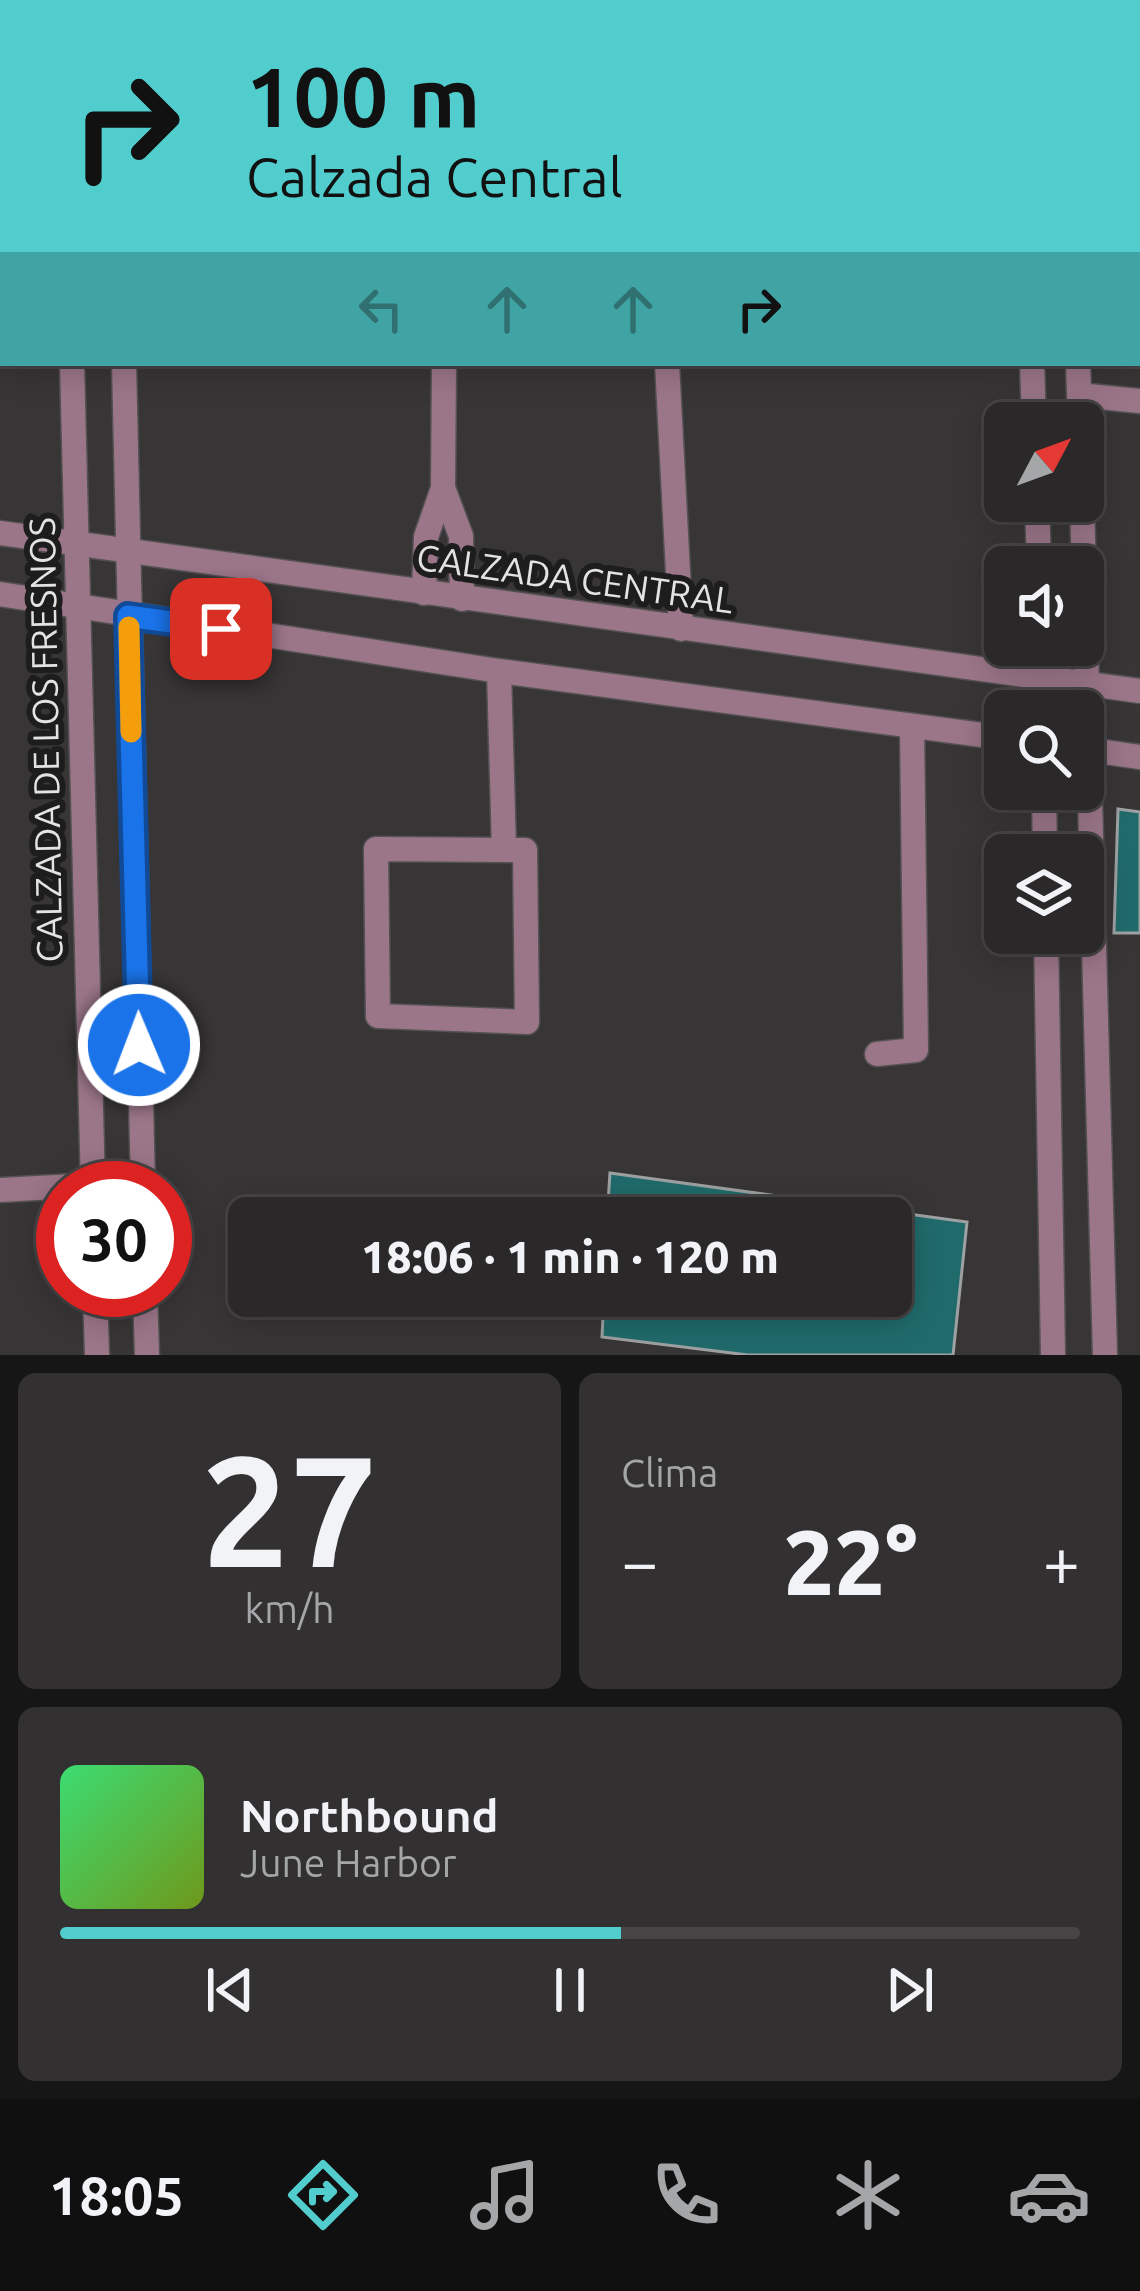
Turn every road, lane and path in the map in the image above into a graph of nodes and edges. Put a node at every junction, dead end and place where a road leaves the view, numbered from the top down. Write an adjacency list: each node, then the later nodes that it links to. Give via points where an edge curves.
1 (72, 366): 14 (street, CALZADA DE LOS FRESNOS)
2 (124, 366): 15 (street)
3 (444, 366): 11 (street)
4 (667, 366): 21 (street)
5 (1033, 366): 9 (street)
6 (1078, 366): 7 (street)
7 (1079, 395): 8 (street); 10 (street)
8 (1140, 401)
9 (1034, 402)
10 (1079, 402)
11 (443, 488): 16 (street, via 426,537); 18 (street, via 461,536)
12 (1083, 522): 25 (street)
13 (0, 533): 14 (street, CALZADA CENTRAL)
14 (76, 546): 15 (street, CALZADA CENTRAL); 19 (street, CALZADA DE LOS FRESNOS)
15 (127, 554): 16 (street, CALZADA CENTRAL); 20 (street)
16 (424, 593): 18 (street, CALZADA CENTRAL)
17 (0, 594): 19 (street)
18 (462, 599): 21 (street, CALZADA CENTRAL)
19 (77, 608): 20 (street); 37 (street, CALZADA DE LOS FRESNOS)
20 (128, 616): 23 (street); 38 (street)
21 (681, 629): 24 (street, CALZADA CENTRAL)
22 (1042, 666): 24 (street)
23 (499, 671): 29 (street); 34 (street)
24 (1042, 677): 25 (street, CALZADA CENTRAL); 26 (street)
25 (1088, 684): 27 (street); 28 (street, CALZADA CENTRAL)
26 (1042, 690)
27 (1088, 690)
28 (1140, 692)
29 (912, 725): 30 (street); 36 (street, via 916,1050)
30 (984, 735)
31 (1104, 752): 32 (street)
32 (1140, 757)
33 (1088, 810): 46 (street)
34 (503, 850): 34 (street, via 376,849 378,1016 526,1022 525,850)
35 (1046, 954): 45 (street)
36 (877, 1054)
37 (92, 1161)
38 (142, 1161)
39 (36, 1188): 40 (street)
40 (0, 1190)
41 (96, 1317): 43 (street)
42 (146, 1317): 44 (street)
43 (97, 1355)
44 (147, 1355)
45 (1053, 1355)
46 (1105, 1355)

